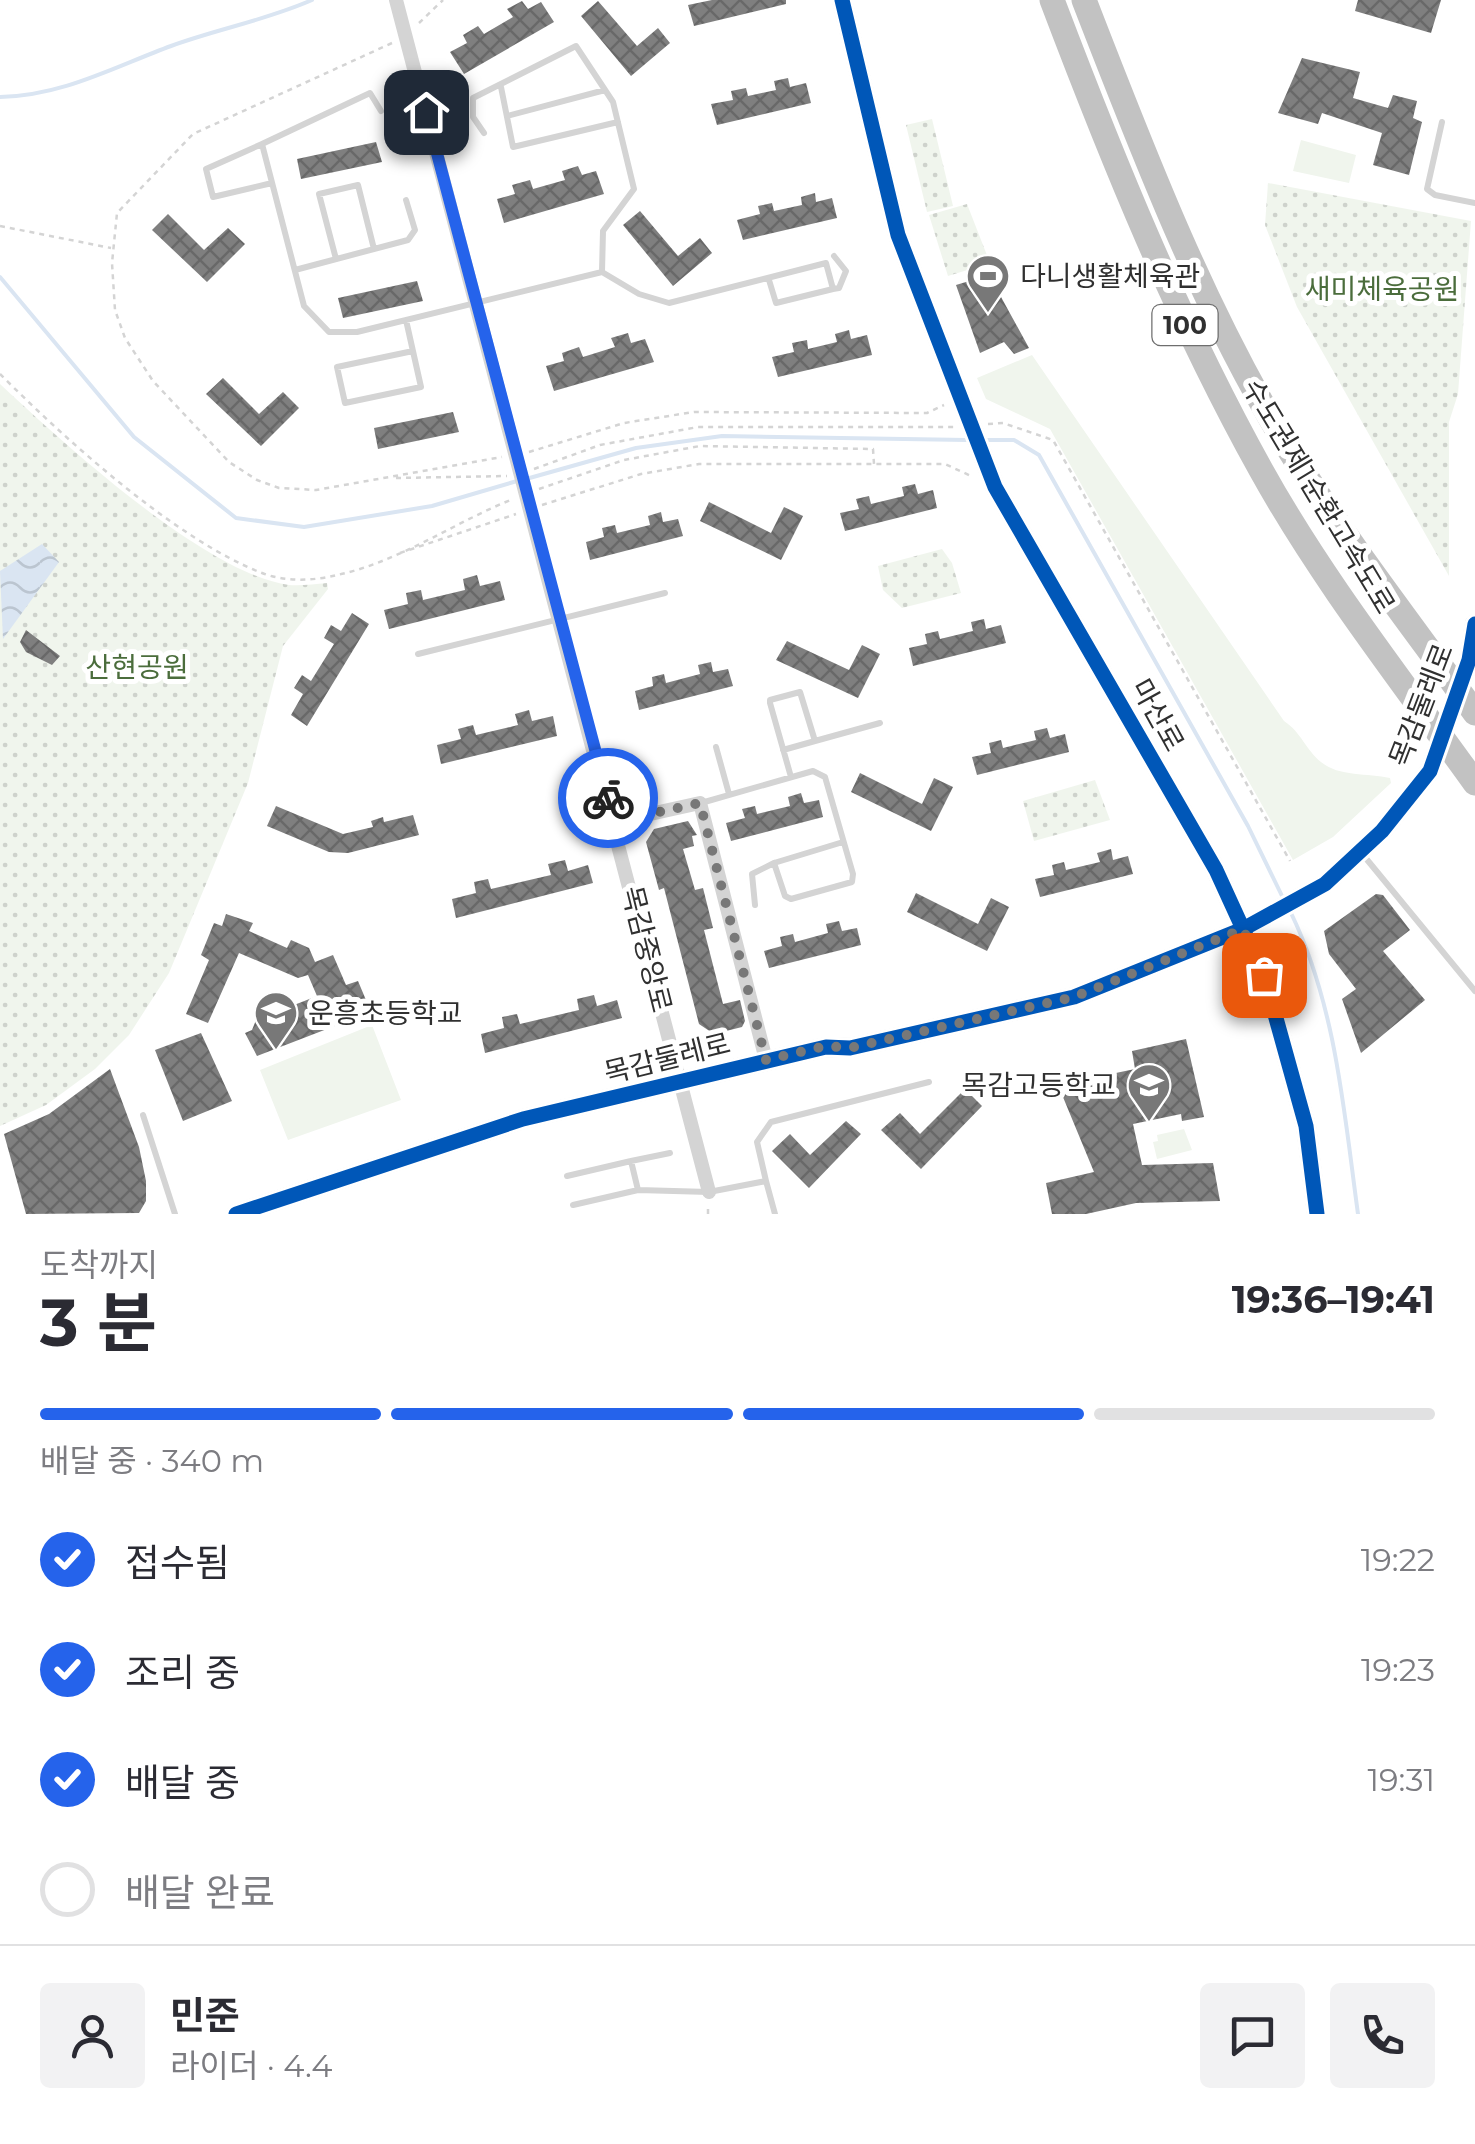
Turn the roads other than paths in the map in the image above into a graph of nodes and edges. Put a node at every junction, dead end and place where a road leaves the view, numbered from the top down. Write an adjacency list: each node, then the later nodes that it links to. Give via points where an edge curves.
1 (396, 0): 23 (street)
2 (842, 0): 44 (street, 마산로, via 898,236 995,487 1188,818)
3 (1052, 0): 36 (highway, 수도권제1순환고속도로 / 100, via 1192,341 1263,474)
4 (1084, 0): 30 (highway, 수도권제1순환고속도로 / 100, via 1136,134 1289,450)
5 (501, 87): 6 (lane, via 576,46); 8 (lane); 11 (lane, via 472,98 472,117)
6 (605, 90): 8 (lane); 9 (lane)
7 (381, 111): 12 (lane, via 370,93)
8 (507, 116): 9 (lane, via 513,148)
9 (618, 122): 20 (lane, via 634,189 603,231)
10 (1442, 122): 15 (lane, via 1426,189)
11 (484, 133)
12 (262, 144): 13 (lane); 13 (lane, via 206,169 209,183 213,197)
13 (272, 182): 19 (lane)
14 (406, 200): 16 (lane, via 415,230 408,240)
15 (1475, 203)
16 (374, 249): 18 (lane); 18 (lane, via 358,185 320,194)
17 (834, 256): 22 (lane, via 846,271)
18 (336, 259): 19 (lane)
19 (295, 270): 24 (lane, via 304,306 329,332)
20 (602, 272): 21 (lane, via 669,303); 23 (lane)
21 (768, 280): 22 (lane, via 776,303); 22 (lane, via 826,264)
22 (833, 289)
23 (477, 303): 24 (lane); 27 (street, 목감중앙로)
24 (406, 320): 25 (lane)
25 (413, 351): 25 (lane, via 421,387 345,403 337,367)
26 (665, 593): 27 (lane)
27 (561, 619): 29 (lane); 39 (street, 목감중앙로)
28 (1475, 624): 41 (street, 목감둘레로, via 1430,771)
29 (418, 654)
30 (1475, 713)
31 (880, 723): 32 (lane)
32 (815, 740): 34 (lane); 34 (lane, via 802,694 785,695 770,700)
33 (716, 748): 37 (lane)
34 (783, 750): 35 (lane)
35 (790, 777): 37 (lane); 40 (lane, via 813,771 825,777)
36 (1475, 783)
37 (729, 794): 38 (lane)
38 (700, 803): 39 (street); 46 (street)
39 (614, 822): 47 (street, 목감중앙로)
40 (843, 842): 42 (lane); 42 (lane, via 852,882 791,899 784,896)
41 (1360, 851): 44 (street, 목감둘레로, via 1326,884); 45 (lane)
42 (774, 862): 43 (lane, via 752,874)
43 (755, 905)
44 (1243, 929): 46 (street, 목감둘레로, via 1074,997 850,1048 826,1046); 60 (street, 마산로, via 1264,975 1306,1126)
45 (1475, 991)
46 (766, 1060): 47 (street, 목감둘레로)
47 (681, 1081): 55 (street, 목감중앙로); 58 (street, 목감둘레로, via 523,1119)
48 (929, 1082): 53 (lane, via 771,1122 757,1142)
49 (143, 1115): 57 (lane)
50 (670, 1152): 51 (lane)
51 (631, 1161): 52 (lane); 54 (lane)
52 (568, 1176)
53 (766, 1181): 55 (lane); 59 (lane)
54 (638, 1190): 55 (lane); 56 (lane)
55 (709, 1192)
56 (573, 1205)
57 (175, 1214)
58 (236, 1214)
59 (775, 1214)
60 (1317, 1214)

